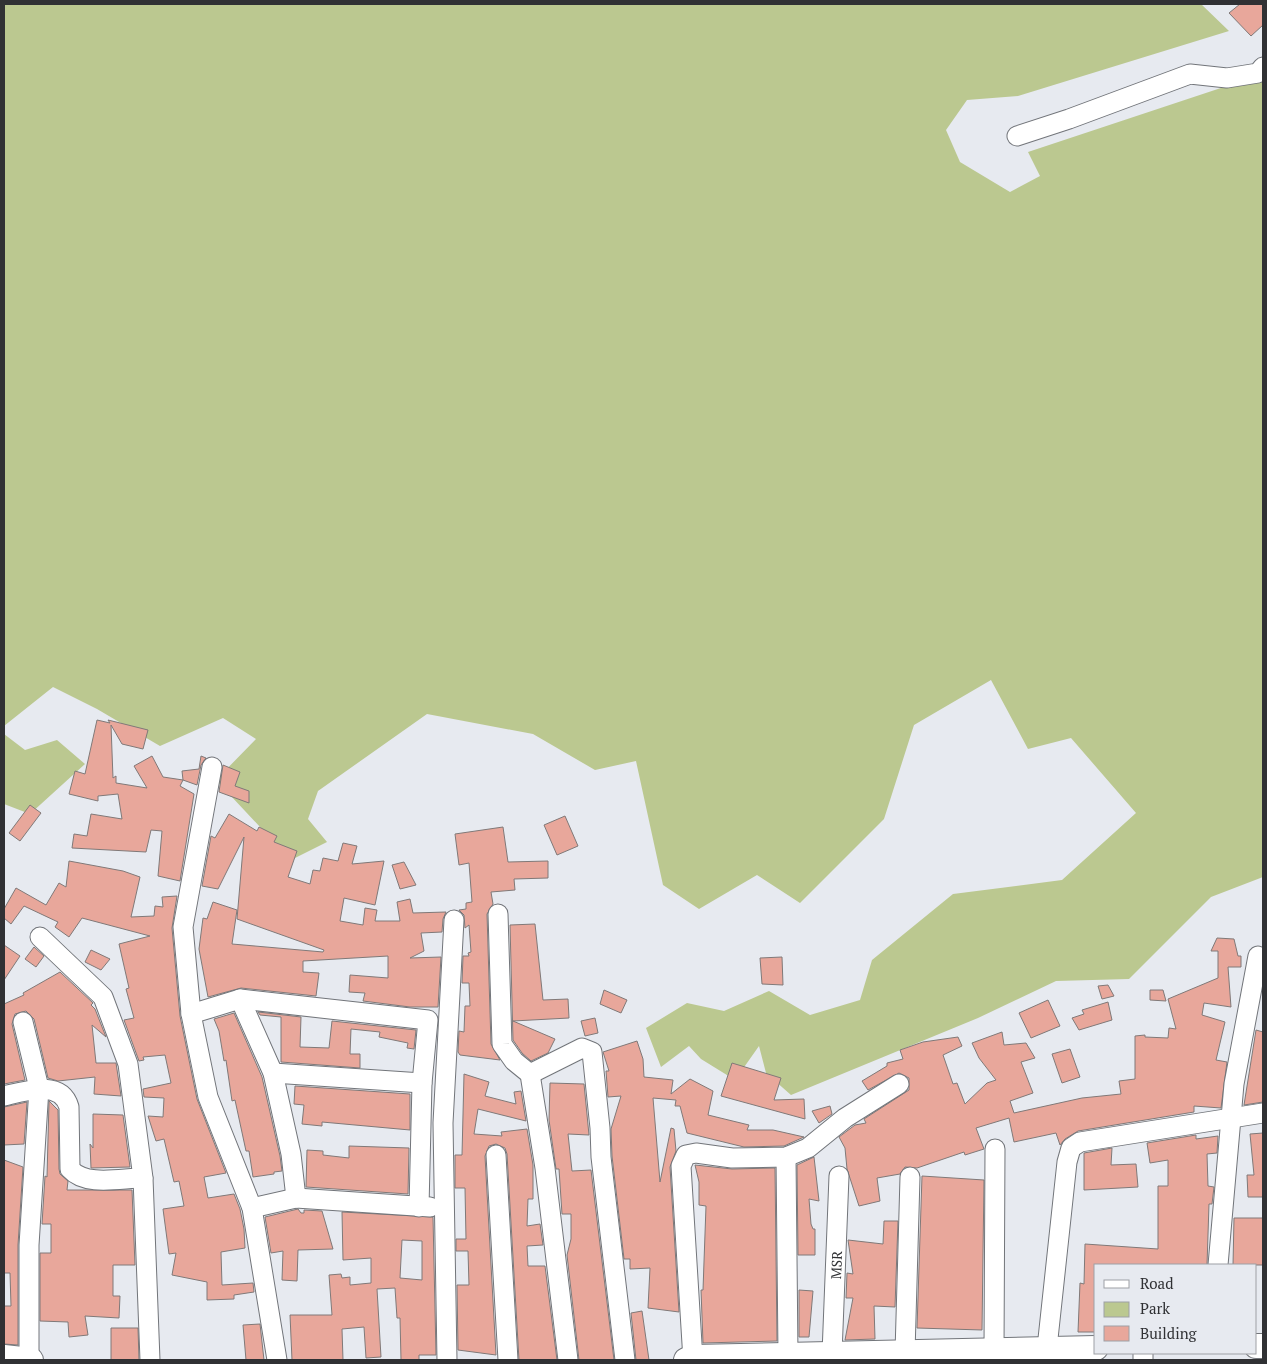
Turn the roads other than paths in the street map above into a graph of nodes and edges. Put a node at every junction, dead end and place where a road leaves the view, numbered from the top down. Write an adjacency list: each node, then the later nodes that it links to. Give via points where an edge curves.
1 (1263, 67): 2 (street, via 1258,73 1227,78 1190,74)
2 (1017, 136)
3 (212, 766): 9 (street, via 183,927)
4 (498, 914): 12 (street, via 502,1044 514,1061)
5 (454, 920): 27 (street, via 444,1124)
6 (40, 937): 24 (street, via 103,997 128,1064)
7 (1258, 956): 18 (street)
8 (240, 998): 9 (street); 11 (street); 13 (street, via 428,1020)
9 (191, 1014): 28 (street, via 208,1096)
10 (23, 1022): 15 (street)
11 (272, 1074): 13 (street); 25 (street, via 291,1154)
12 (530, 1074): 43 (street); 44 (street, via 582,1048 592,1052)
13 (422, 1083): 26 (street)
14 (899, 1084): 21 (street, via 845,1118 808,1148)
15 (39, 1088): 16 (street); 24 (street, via 67,1098 70,1169 77,1177); 38 (street, via 29,1246)
16 (4, 1096)
17 (1263, 1113): 18 (street)
18 (1230, 1118): 29 (street); 30 (street, via 1080,1142 1071,1148)
19 (995, 1149): 32 (street)
20 (496, 1155): 42 (street)
21 (786, 1157): 35 (street); 37 (street, via 732,1158 696,1152 686,1156 681,1166)
22 (840, 1176): 34 (street, MSR)
23 (910, 1177): 33 (street)
24 (143, 1178): 39 (street)
25 (296, 1198): 26 (street); 28 (street)
26 (419, 1207): 27 (street)
27 (444, 1207): 41 (street)
28 (252, 1208): 40 (street)
29 (1218, 1264)
30 (1047, 1348): 31 (main road); 32 (main road)
31 (1094, 1348)
32 (994, 1351): 33 (main road)
33 (905, 1353): 34 (main road)
34 (832, 1354): 35 (main road)
35 (788, 1355): 37 (main road)
36 (4, 1357): 38 (main road)
37 (691, 1359)
38 (30, 1360)
39 (150, 1360)
40 (277, 1360)
41 (447, 1360)
42 (508, 1360)
43 (568, 1360)
44 (625, 1360)

